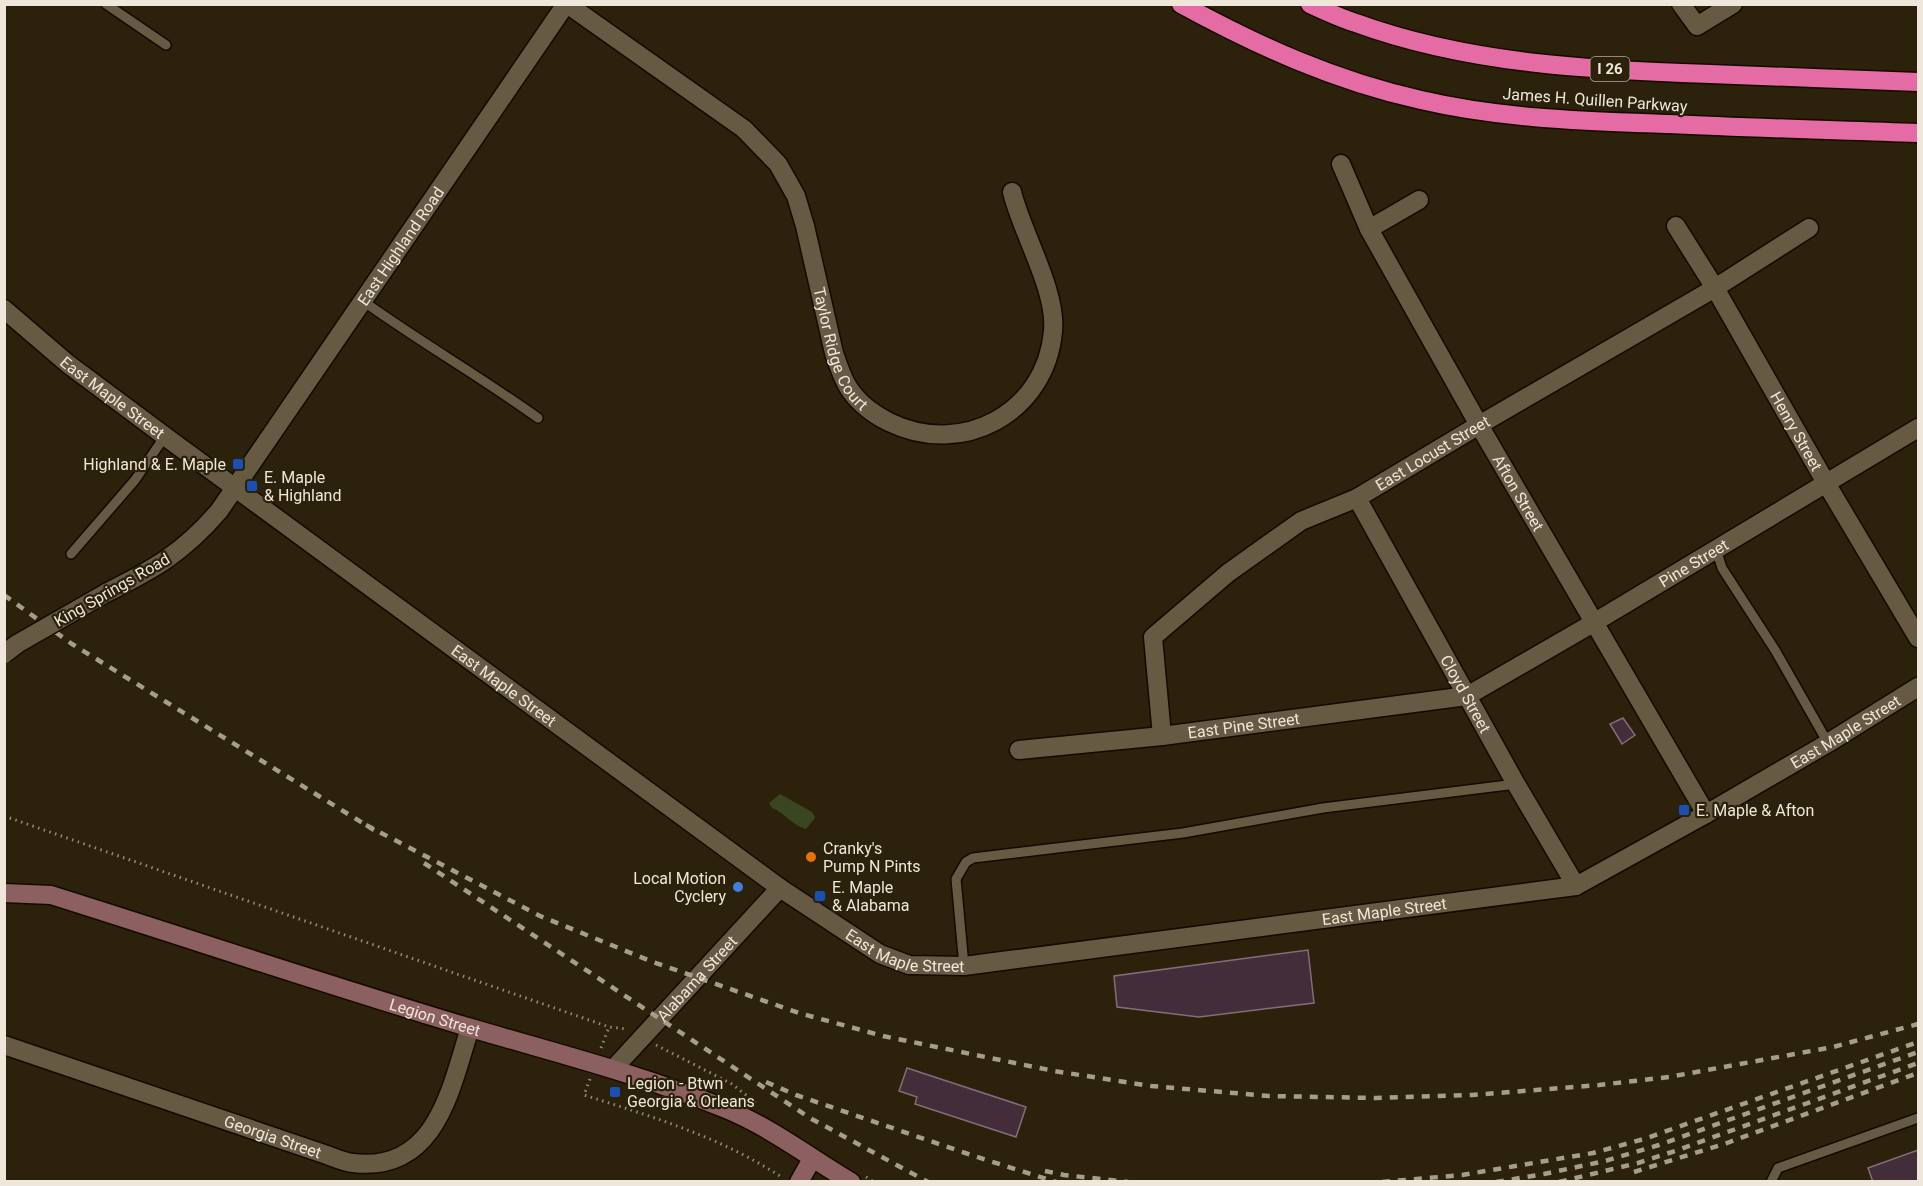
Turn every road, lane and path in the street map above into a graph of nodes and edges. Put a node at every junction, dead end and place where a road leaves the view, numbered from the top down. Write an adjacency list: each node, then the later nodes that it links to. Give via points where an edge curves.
1 (106, 4): 7 (lane)
2 (567, 4): 11 (street, Taylor Ridge Court, via 744,129 778,164 796,196 805,226 840,371 861,403 901,428 946,435 974,431 1015,409 1041,374 1054,329 1052,308); 17 (street, East Highland Road)
3 (1181, 4): 9 (highway, James H. Quillen Parkway, via 1242,38 1291,58 1354,82 1421,100 1575,121)
4 (1310, 4): 8 (highway, James H. Quillen Parkway / I 26, via 1357,24 1425,43 1570,67)
5 (1681, 4): 6 (street, via 1697,26)
6 (1733, 4)
7 (166, 45)
8 (1918, 81)
9 (1918, 134)
10 (1341, 164): 15 (street, Afton Street)
11 (1012, 192)
12 (1419, 200): 15 (street)
13 (1676, 226): 16 (street, Henry Street)
14 (1809, 228): 16 (street, East Locust Street)
15 (1369, 229): 20 (street, Afton Street)
16 (1715, 288): 20 (street, East Locust Street); 23 (street, Henry Street)
17 (363, 301): 19 (lane); 24 (street, East Highland Road)
18 (4, 309): 22 (street, East Maple Street, via 68,364)
19 (538, 418)
20 (1479, 425): 25 (street, East Locust Street); 28 (street, Afton Street)
21 (1918, 428): 23 (street, Pine Street)
22 (165, 436): 24 (street, East Maple Street); 27 (lane, via 135,480)
23 (1826, 483): 26 (street, Pine Street); 29 (street, Henry Street)
24 (235, 489): 30 (street, King Springs Road, bridge, via 204,528 158,566); 40 (street, East Maple Street)
25 (1357, 498): 32 (street, Cloyd Street); 33 (street, East Locust Street, via 1301,521 1228,573 1153,637)
26 (1716, 549): 28 (street, Pine Street); 34 (lane, via 1722,568)
27 (71, 554)
28 (1595, 622): 32 (street, Pine Street); 37 (street, Afton Street)
29 (1918, 638)
30 (4, 654)
31 (1918, 687): 34 (street, East Maple Street)
32 (1467, 696): 33 (street, East Pine Street); 36 (street, Cloyd Street)
33 (1162, 736): 35 (street, East Pine Street)
34 (1828, 743): 37 (street, East Maple Street)
35 (1019, 750)
36 (1516, 784): 39 (street, Cloyd Street); 42 (lane, via 1323,808 1183,833 973,858 956,879)
37 (1706, 814): 39 (street, East Maple Street)
38 (4, 816): 43 (path)
39 (1576, 886): 42 (street, East Maple Street)
40 (780, 888): 42 (street, East Maple Street, via 880,954 909,965); 48 (street, Alabama Street)
41 (4, 893): 44 (main road, Legion Street, via 51,895)
42 (964, 966)
43 (609, 1027): 45 (path); 47 (path)
44 (470, 1028): 46 (street, Georgia Street, via 434,1127 421,1143 400,1156 376,1163 352,1163); 47 (main road, Legion Street)
45 (635, 1031)
46 (4, 1045)
47 (596, 1063): 48 (main road, Legion Street); 51 (path, via 584,1095 715,1140)
48 (614, 1068): 50 (main road, Legion Street, via 727,1109 768,1129)
49 (1918, 1118): 54 (lane, via 1778,1168)
50 (812, 1159): 52 (main road); 53 (main road, Legion Street)
51 (788, 1182)
52 (798, 1182)
53 (851, 1182)
54 (1771, 1182)

